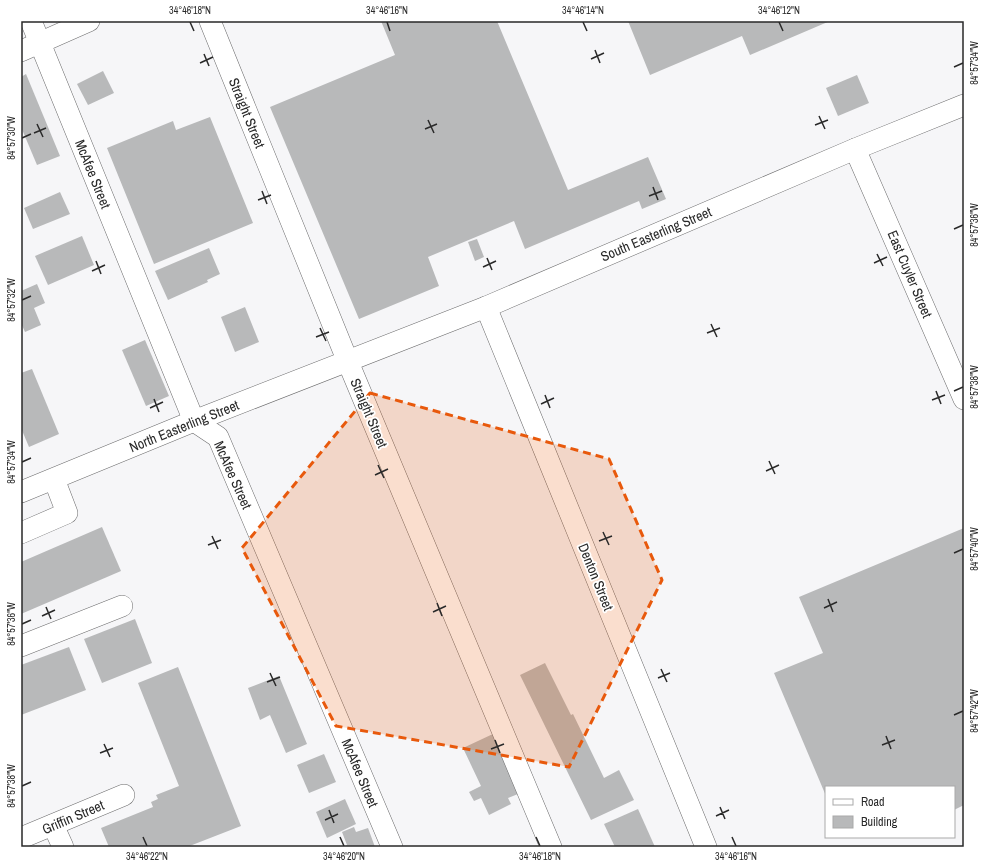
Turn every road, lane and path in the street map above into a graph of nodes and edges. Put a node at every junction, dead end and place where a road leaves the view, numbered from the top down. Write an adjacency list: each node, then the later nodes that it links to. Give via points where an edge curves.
1 (31, 21): 4 (street, McAfee Street)
2 (89, 21): 4 (street)
3 (210, 21): 9 (street, Straight Street)
4 (40, 43): 5 (street); 11 (street, McAfee Street)
5 (21, 51)
6 (964, 105): 7 (street, South Easterling Street)
7 (855, 149): 8 (street, South Easterling Street); 10 (street, East Cuyler Street)
8 (486, 307): 9 (street, South Easterling Street); 23 (street, Denton Street)
9 (348, 362): 11 (street, North Easterling Street); 22 (street, Straight Street)
10 (964, 399)
11 (194, 421): 12 (street, North Easterling Street); 21 (street, McAfee Street, via 218,437)
12 (54, 478): 13 (street, North Easterling Street); 14 (street, via 67,514)
13 (21, 492)
14 (21, 533)
15 (122, 606): 16 (street)
16 (21, 646)
17 (124, 795): 18 (street, Griffin Street)
18 (53, 825): 19 (street, Griffin Street); 20 (street)
19 (21, 838)
20 (63, 847)
21 (392, 847)
22 (552, 847)
23 (706, 847)

